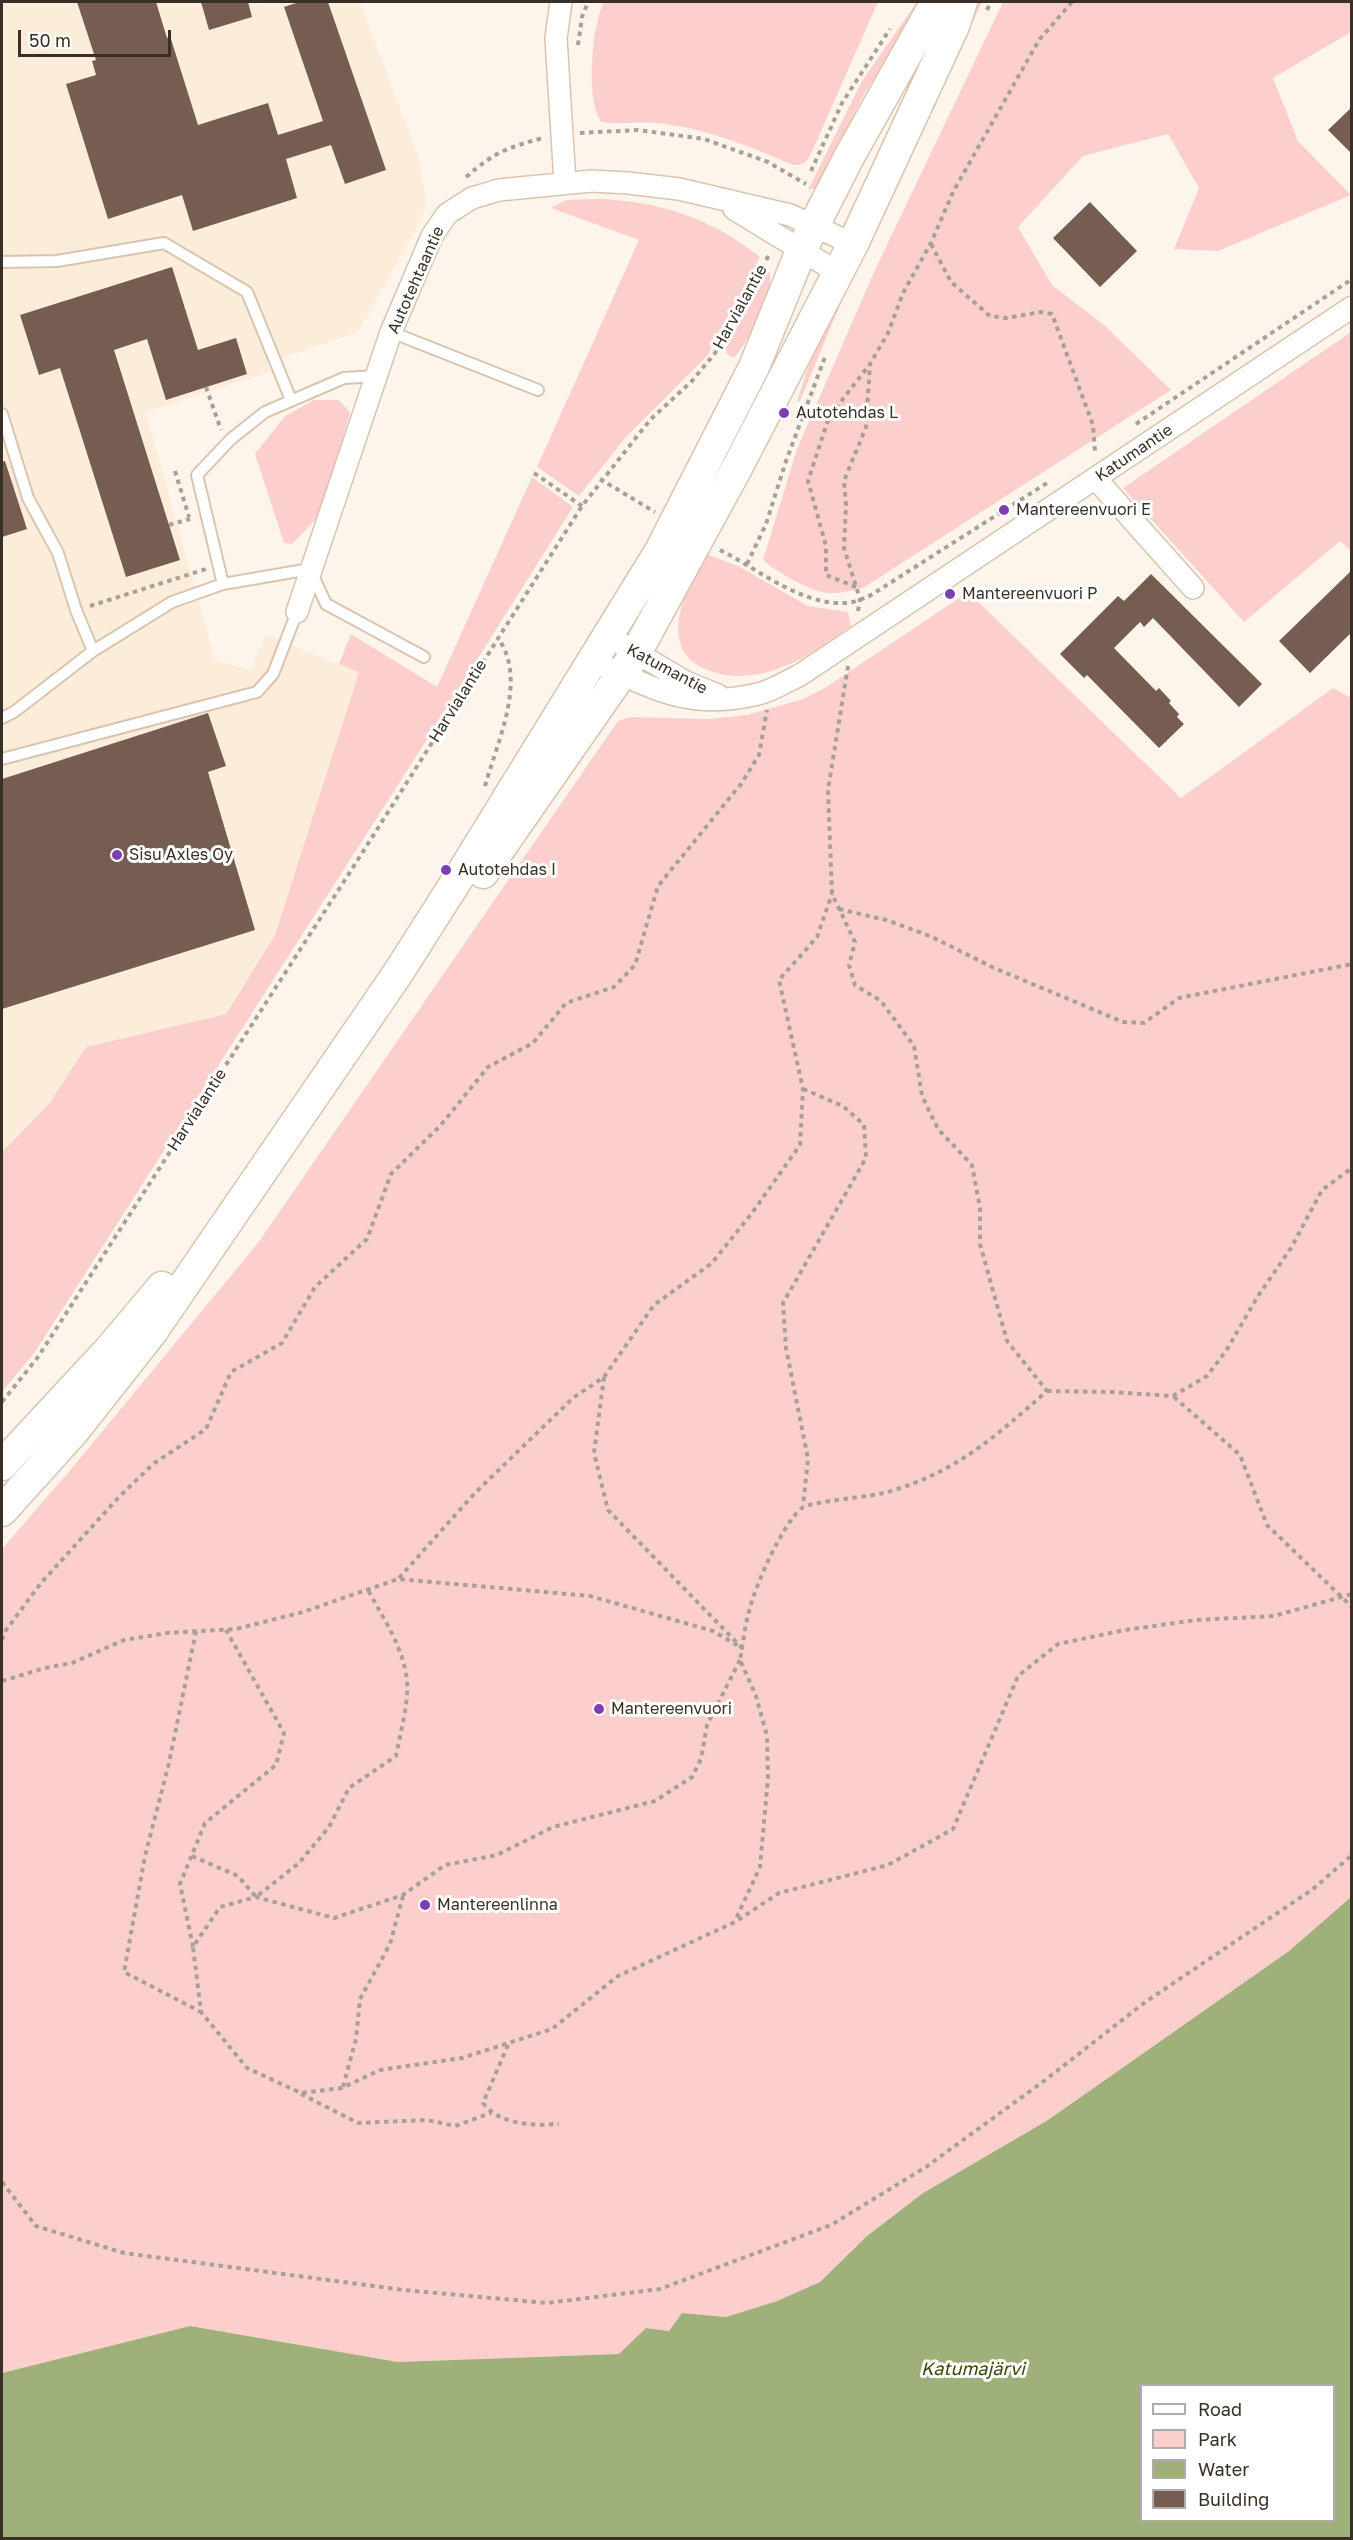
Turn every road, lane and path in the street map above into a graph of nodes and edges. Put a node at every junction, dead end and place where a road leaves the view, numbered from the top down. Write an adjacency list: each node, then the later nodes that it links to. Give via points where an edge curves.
1 (561, 2): 10 (street, via 556,38)
2 (588, 2): 7 (path)
3 (936, 2): 14 (main road, Harvialantie, via 849,157)
4 (963, 2): 16 (main road, Harvialantie)
5 (1072, 2): 15 (path, via 1039,40 1023,67 953,192)
6 (897, 20): 13 (path, Harvialantie, via 842,103)
7 (578, 47)
8 (583, 122): 9 (path)
9 (584, 133): 10 (path); 13 (path, via 638,130 704,139 768,162)
10 (562, 134): 11 (path, via 512,146 489,157); 12 (street)
11 (464, 179)
12 (565, 183): 14 (street, Autotehtaantie, via 591,181 679,189); 21 (street, Autotehtaantie, via 500,190 472,198 447,214 432,236)
13 (806, 184): 14 (path, Harvialantie)
14 (796, 232): 16 (street, Autotehtaantie); 18 (street, Autotehtaantie); 35 (path, Harvialantie, via 715,353); 53 (main road, Harvialantie, via 754,367 660,551)
15 (931, 243): 22 (path); 31 (path, via 951,282 990,316 1052,314 1093,425)
16 (853, 244): 18 (main road, Harvialantie)
17 (2, 262): 26 (lane, via 57,261 164,243 247,292)
18 (837, 272): 56 (main road, Harvialantie, via 738,466)
19 (1352, 279): 28 (path)
20 (1352, 307): 37 (street, Katumantie)
21 (392, 332): 23 (street, Autotehtaantie); 25 (lane)
22 (870, 364): 47 (path, via 866,427 844,481 844,548); 47 (path, via 829,417 808,481 826,546 826,575)
23 (377, 376): 26 (lane, via 344,378); 45 (street, Autotehtaantie)
24 (206, 387): 29 (path)
25 (538, 390)
26 (291, 400): 29 (lane, via 265,412)
27 (2, 414): 50 (lane, via 28,498 58,553)
28 (1135, 424)
29 (226, 445): 46 (lane, via 197,475)
30 (1105, 445): 31 (path)
31 (1095, 452): 32 (path)
32 (1090, 456)
33 (175, 471): 40 (path)
34 (534, 473): 38 (path)
35 (600, 479): 38 (path, Harvialantie); 39 (path)
36 (1054, 479): 49 (path)
37 (1096, 479): 48 (street); 58 (street, Katumantie, via 800,675)
38 (582, 506): 52 (path, Harvialantie)
39 (663, 518)
40 (190, 519): 41 (path); 42 (path)
41 (169, 525)
42 (193, 529)
43 (718, 549): 49 (path, via 815,600)
44 (203, 559): 50 (path, via 206,569)
45 (310, 569): 46 (lane); 51 (street, Autotehtaantie); 55 (lane, via 326,604)
46 (223, 584): 54 (lane, via 172,602)
47 (856, 587): 49 (path)
48 (1194, 588)
49 (860, 600)
50 (76, 610): 54 (lane)
51 (297, 612): 60 (lane, via 273,674 257,692)
52 (498, 638): 61 (path, via 504,645 511,681); 72 (path, Harvialantie, via 38,1357)
53 (599, 648): 56 (street, Katumantie); 56 (street, Katumantie); 65 (main road, Harvialantie)
54 (93, 651): 59 (lane)
55 (424, 657)
56 (628, 663): 58 (street, Katumantie, via 666,694 698,701 760,694); 65 (main road, Harvialantie, via 480,878)
57 (848, 667): 62 (path, via 828,790)
58 (773, 688): 83 (path, via 759,755 741,784 658,886 635,965 614,987 566,1003 533,1043 488,1067 440,1126 391,1174 367,1239 315,1287 282,1343 231,1372 206,1430 153,1464 118,1498 41,1583)
59 (2, 718)
60 (2, 759)
61 (484, 788)
62 (832, 894): 63 (path); 66 (path, via 817,937 779,980)
63 (839, 909): 64 (path, via 930,936 992,967 1124,1022 1144,1023 1179,998); 70 (path, via 855,942 849,965 855,985 881,1001 914,1046 922,1096 938,1129 972,1165 981,1208 980,1244 1007,1341)
64 (1352, 964)
65 (398, 974): 68 (main road, Harvialantie)
66 (803, 1089): 69 (path, via 800,1145 712,1263 654,1305); 74 (path, via 843,1106 864,1125 866,1158 783,1303 786,1348 808,1460)
67 (1352, 1168): 71 (path, via 1322,1191 1291,1248 1207,1376)
68 (252, 1186): 73 (main road, Harvialantie); 75 (main road, Harvialantie, via 152,1332 75,1431)
69 (604, 1377): 76 (path, via 573,1398 474,1494); 84 (path, via 594,1453 608,1510)
70 (1047, 1391): 71 (path); 74 (path, via 984,1446 943,1472 890,1492)
71 (1173, 1396): 79 (path, via 1240,1455 1267,1525)
72 (2, 1402)
73 (2, 1465)
74 (803, 1506): 84 (path, via 784,1528 750,1606)
75 (2, 1511)
76 (398, 1579): 77 (path); 84 (path, via 590,1596 713,1631)
77 (368, 1590): 81 (path, via 303,1612); 90 (path, via 398,1648 407,1676 396,1756 349,1788 329,1827 299,1863)
78 (1352, 1594): 79 (path)
79 (1341, 1598): 80 (path); 91 (path, via 1274,1616 1197,1620 1058,1644 1018,1676 953,1829 888,1865 779,1893)
80 (1352, 1607)
81 (226, 1630): 82 (path); 88 (path, via 284,1734 276,1765 205,1823)
82 (196, 1631): 86 (path, via 124,1640 72,1663); 93 (path, via 145,1856 124,1972)
83 (2, 1640)
84 (742, 1648): 85 (path)
85 (740, 1660): 89 (path, via 707,1725 701,1759 692,1777 656,1801 553,1827 497,1854 445,1865); 91 (path, via 756,1696 767,1736 768,1778 760,1867)
86 (2, 1681)
87 (1352, 1855): 99 (path, via 1312,1889 1144,2003 926,2167 831,2225 660,2289 547,2303 404,2290 124,2253 36,2226)
88 (192, 1856): 90 (path, via 238,1876); 92 (path, via 180,1884)
89 (403, 1895): 90 (path, via 334,1918); 95 (path, via 390,1944 360,1999 356,2039)
90 (256, 1897): 92 (path, via 220,1906)
91 (735, 1922): 94 (path, via 618,1976 552,2029)
92 (193, 1947): 93 (path)
93 (201, 2012): 96 (path, via 247,2068)
94 (508, 2045): 95 (path, via 462,2058 380,2070); 97 (path, via 483,2103)
95 (342, 2088): 96 (path)
96 (301, 2093): 97 (path, via 358,2123 427,2120 455,2126)
97 (490, 2113): 98 (path, via 530,2126)
98 (559, 2124)
99 (2, 2182)

